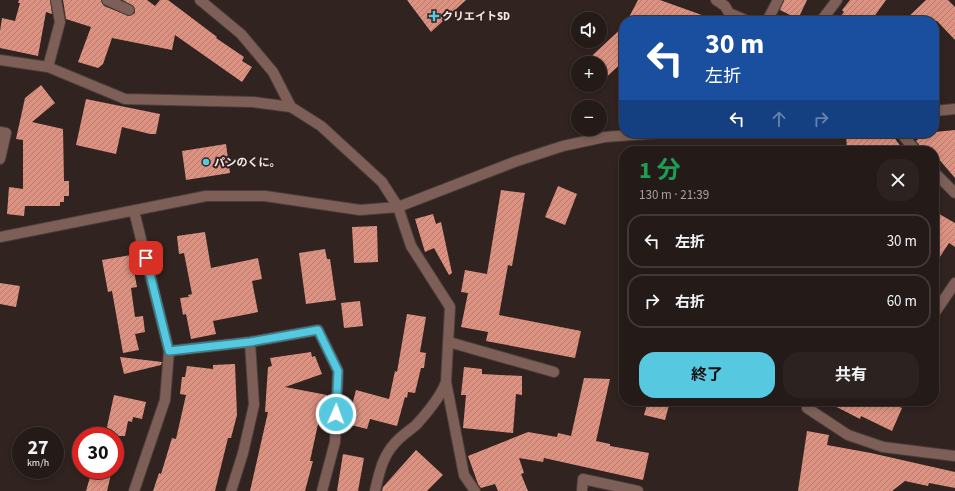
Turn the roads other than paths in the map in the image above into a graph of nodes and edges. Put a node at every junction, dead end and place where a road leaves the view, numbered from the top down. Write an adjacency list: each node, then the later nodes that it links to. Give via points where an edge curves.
1 (56, 0): 13 (street, via 60,22)
2 (107, 0): 8 (street)
3 (200, 0): 14 (street, via 241,34 273,72)
4 (716, 0): 7 (street)
5 (778, 0): 10 (street)
6 (837, 0): 11 (street)
7 (726, 3): 9 (street, via 729,13)
8 (129, 10)
9 (736, 16)
10 (770, 16)
11 (825, 16)
12 (0, 60): 13 (street)
13 (48, 67): 14 (street, via 124,99 253,102)
14 (291, 107): 24 (street, via 321,126 382,182)
15 (939, 108): 16 (street)
16 (955, 109)
17 (0, 132): 21 (street, via 6,133)
18 (619, 136): 24 (street, via 563,146)
19 (905, 138): 20 (street)
20 (912, 146)
21 (0, 159)
22 (939, 179): 23 (street)
23 (955, 193)
24 (398, 207): 25 (street, via 360,210 265,196 206,196); 30 (street, via 411,246 450,307)
25 (134, 211): 26 (street); 31 (street)
26 (0, 237)
27 (955, 283): 28 (street)
28 (939, 307)
29 (250, 342): 31 (street); 37 (street, via 254,405); 38 (street, via 318,330 338,371 335,442)
30 (449, 342): 32 (street); 33 (street)
31 (169, 351): 36 (street, via 165,400)
32 (554, 372)
33 (446, 382): 39 (street, via 443,391 415,425 394,443 383,461); 40 (street, via 464,475)
34 (807, 408): 35 (street, via 848,434 883,447)
35 (955, 456)
36 (134, 491)
37 (231, 491)
38 (322, 491)
39 (375, 491)
40 (475, 491)
41 (582, 491): 42 (street, via 583,479)
42 (638, 491)

